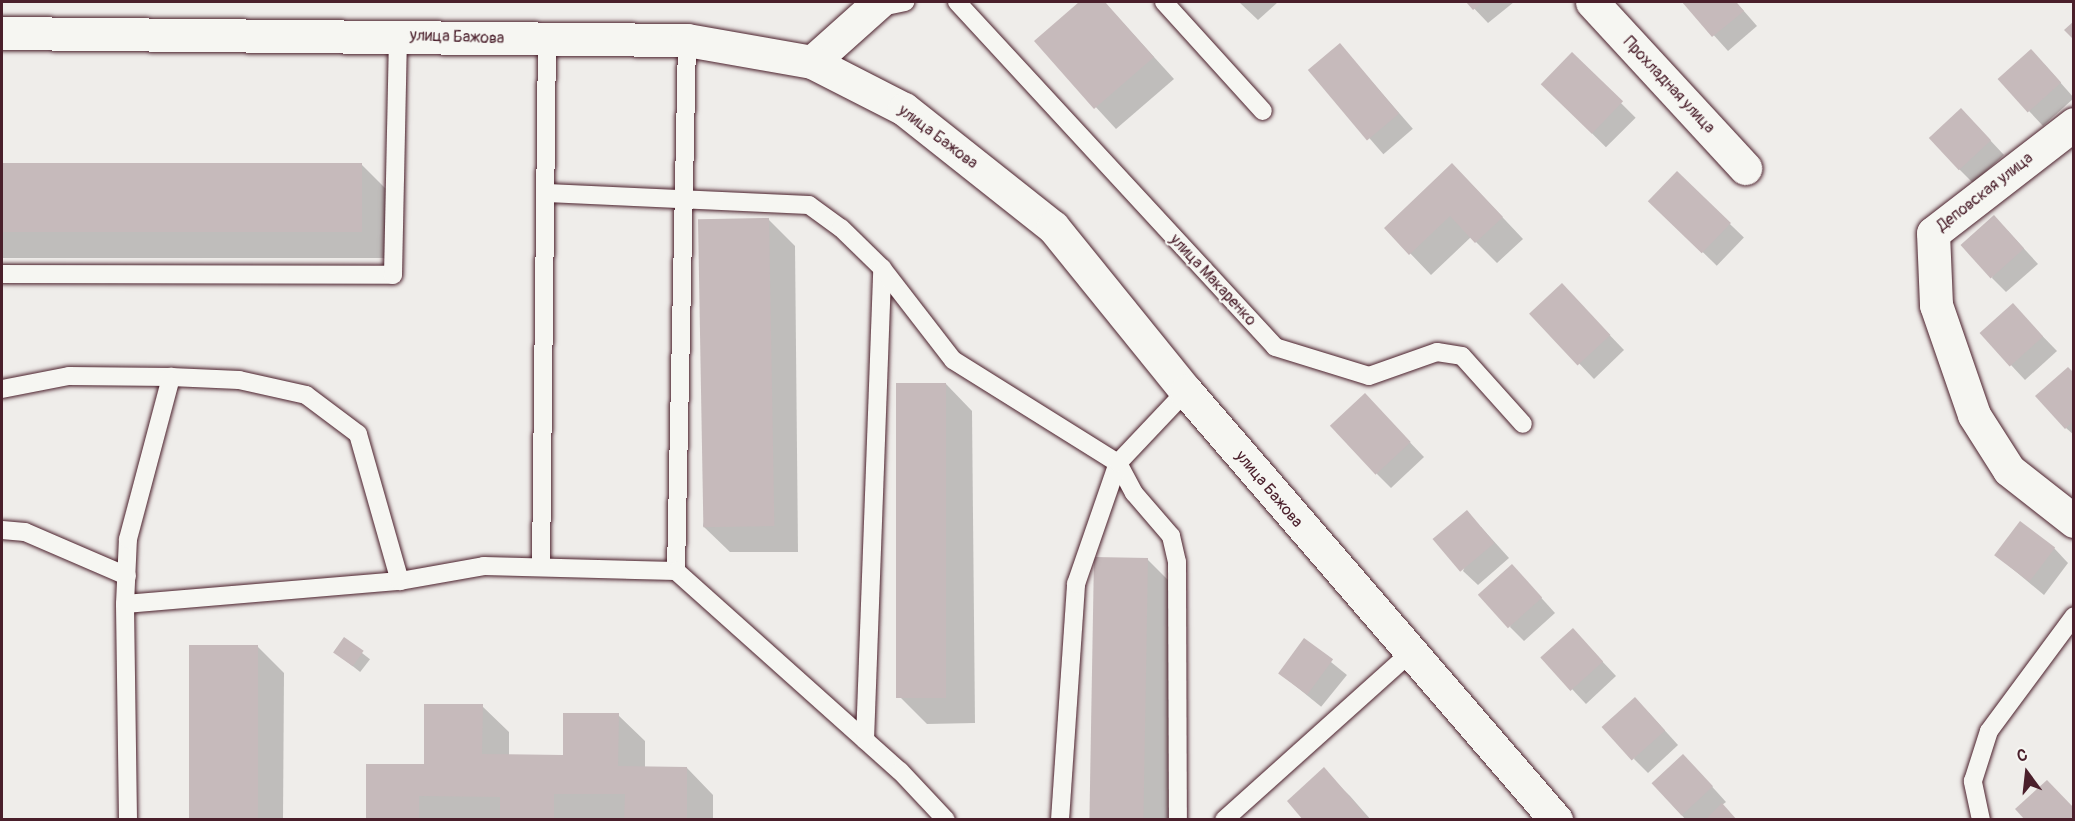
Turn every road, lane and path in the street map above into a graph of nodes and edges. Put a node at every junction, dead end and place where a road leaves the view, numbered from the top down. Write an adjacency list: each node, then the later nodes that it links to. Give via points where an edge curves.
1 (905, 2): 5 (lane)
2 (957, 2): 21 (lane, улица Макаренко, via 1275,347 1369,376 1437,352 1462,356)
3 (1164, 2): 11 (lane)
4 (1592, 2): 13 (main road, Прохладная улица)
5 (870, 4): 10 (main road)
6 (2, 33): 7 (main road, улица Бажова)
7 (398, 35): 9 (main road, улица Бажова); 17 (lane, via 393,275)
8 (687, 40): 9 (main road, улица Бажова); 10 (main road, улица Бажова); 15 (lane)
9 (547, 41): 14 (lane)
10 (812, 62): 20 (main road, улица Бажова, via 904,109 1053,227)
11 (1263, 111)
12 (2073, 124): 23 (main road, Деповская улица, via 1933,232 1936,305 1974,415 2009,470)
13 (1745, 168)
14 (548, 193): 15 (lane); 25 (lane)
15 (686, 198): 16 (lane, via 809,205 841,228); 26 (lane)
16 (882, 268): 22 (lane, via 953,360); 32 (lane)
17 (2, 274)
18 (171, 376): 19 (lane, via 69,376); 27 (lane, via 129,539); 28 (lane, via 239,380 306,395 358,434)
19 (2, 389)
20 (1186, 391): 22 (lane); 31 (main road, улица Бажова)
21 (1523, 424)
22 (1118, 463): 35 (lane, via 1076,584); 36 (lane, via 1134,494 1172,536 1177,562)
23 (2073, 521)
24 (2, 530): 27 (lane, via 25,532)
25 (541, 567): 26 (lane); 28 (lane, via 484,566)
26 (676, 571): 32 (lane)
27 (127, 576): 29 (lane)
28 (400, 581): 29 (lane)
29 (125, 604): 33 (lane)
30 (2073, 616): 39 (lane, via 1989,731 1973,781)
31 (1410, 653): 37 (lane); 38 (main road, улица Бажова)
32 (865, 740): 34 (lane)
33 (128, 819)
34 (946, 819)
35 (1060, 819)
36 (1178, 819)
37 (1224, 819)
38 (1556, 819)
39 (1981, 819)

